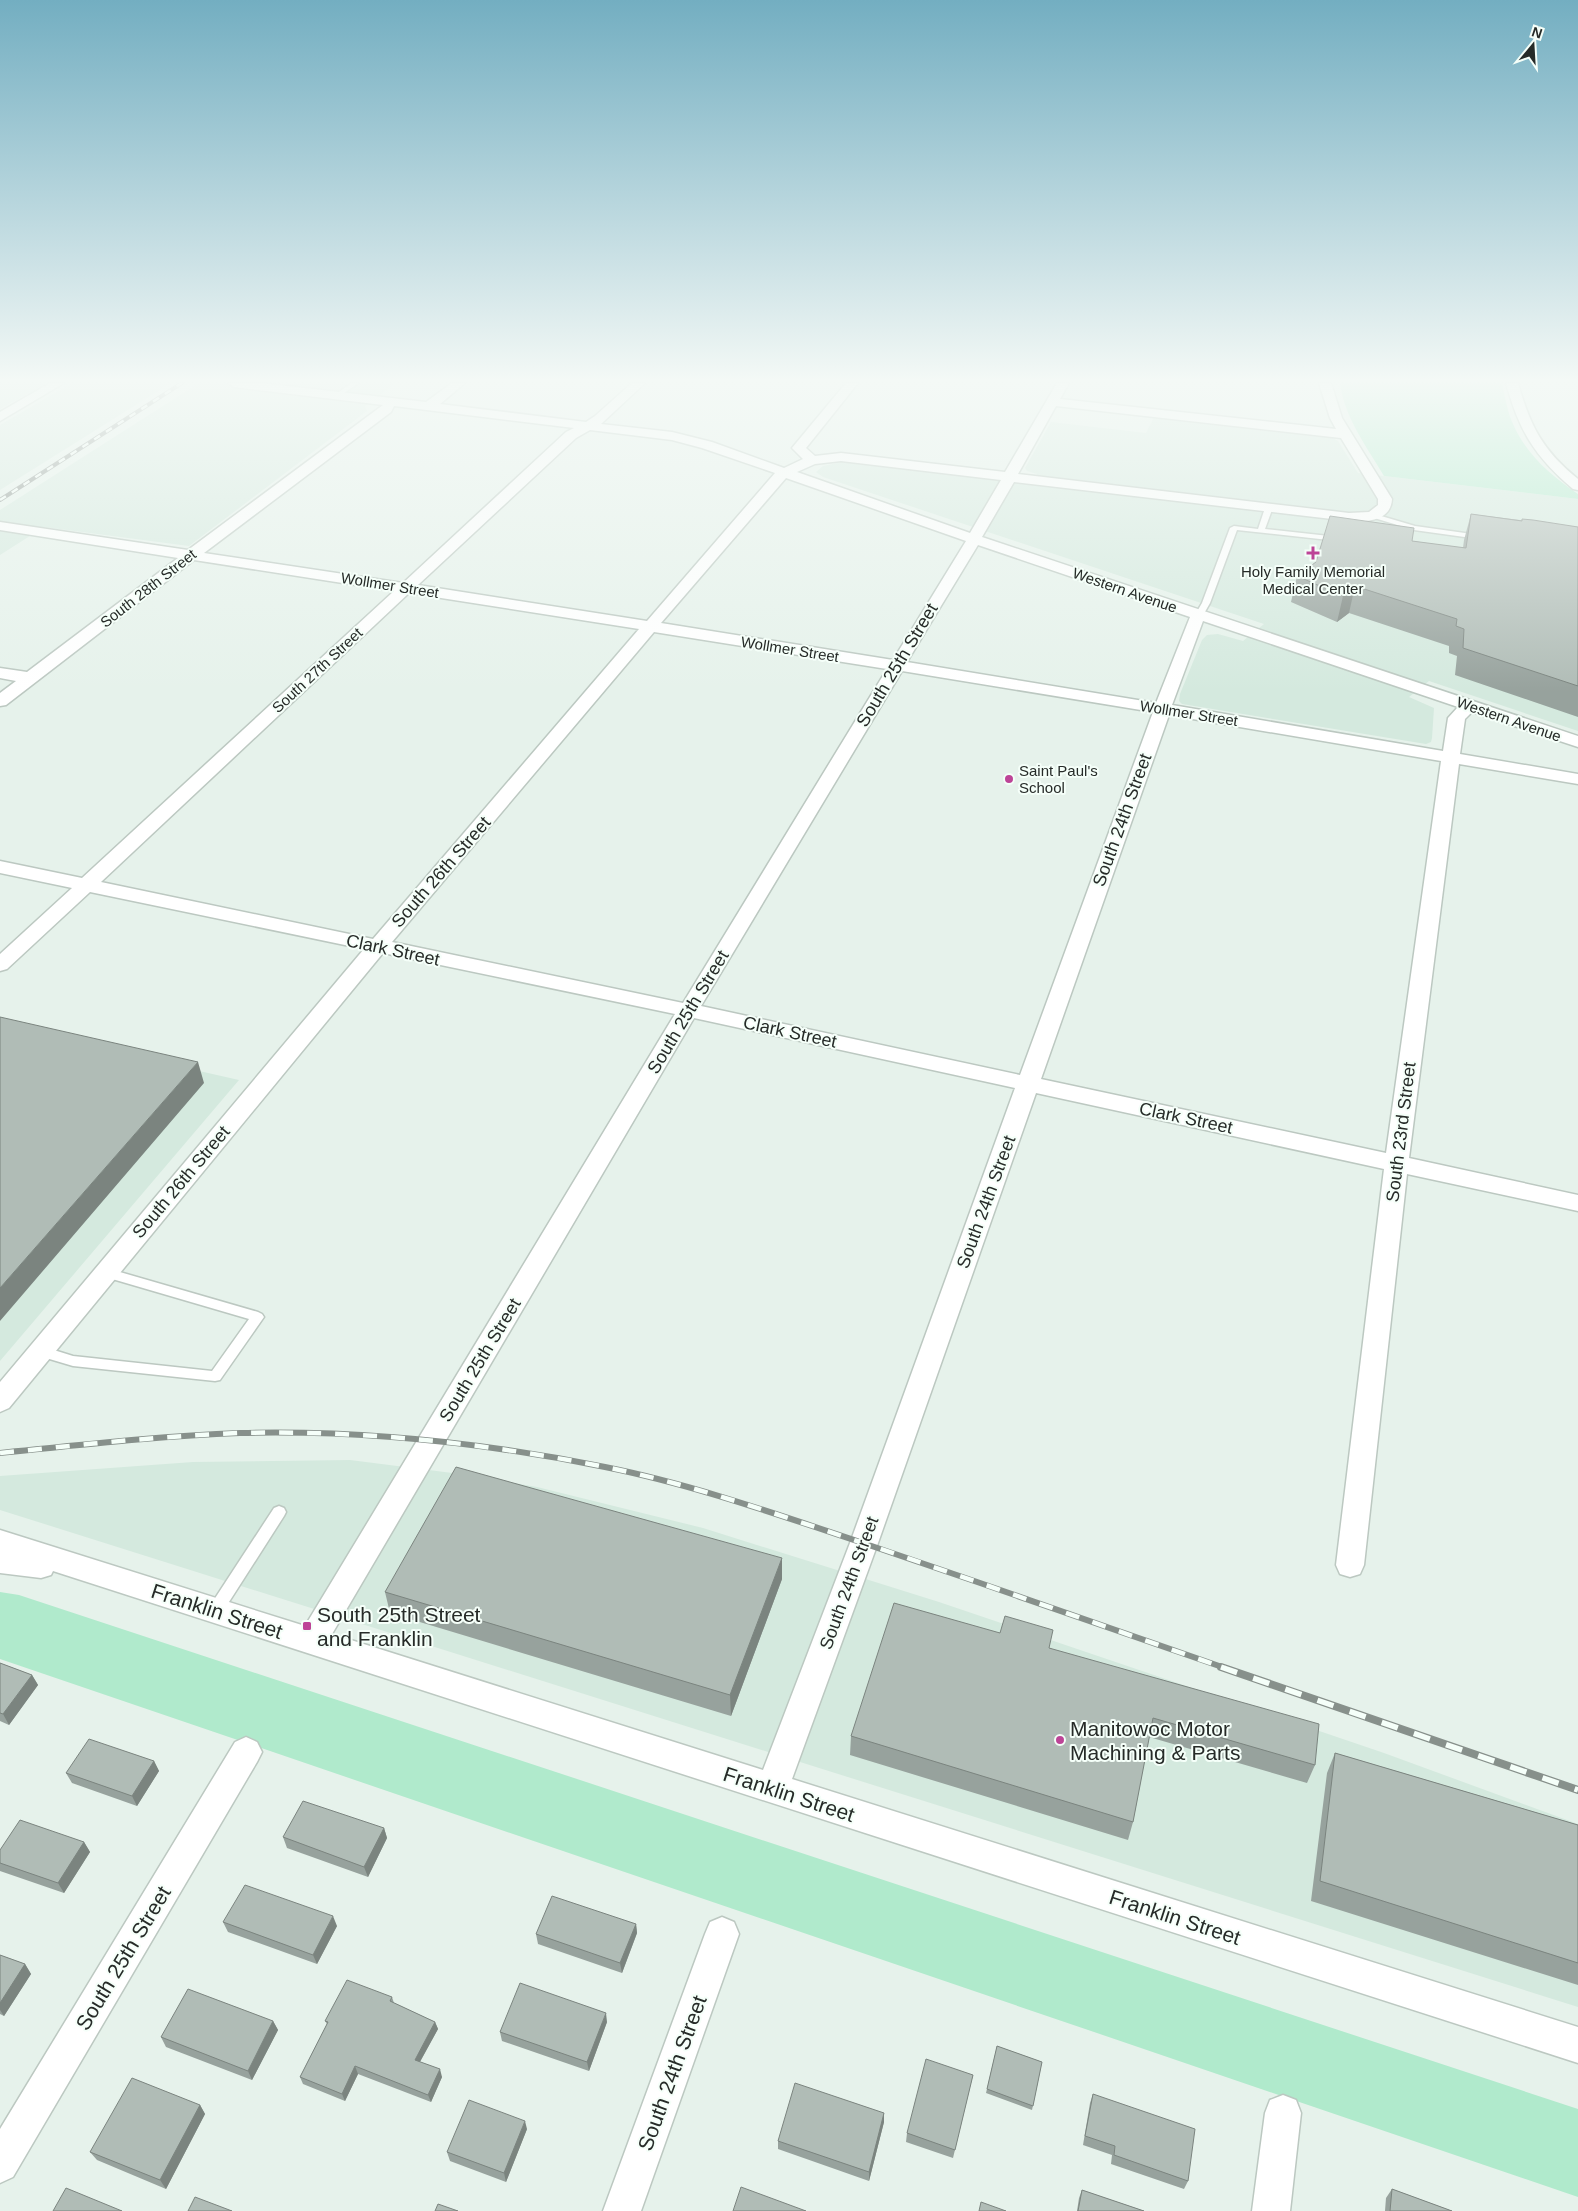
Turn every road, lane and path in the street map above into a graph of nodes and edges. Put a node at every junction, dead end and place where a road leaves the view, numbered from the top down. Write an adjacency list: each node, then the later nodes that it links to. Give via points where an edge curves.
1 (283, 486): 15 (street, South 28th Street)
2 (516, 486): 16 (street, South 27th Street)
3 (772, 486): 18 (street, South 26th Street)
4 (821, 486): 13 (street, Western Avenue)
5 (1004, 486): 13 (street, South 25th Street)
6 (1095, 486): 8 (street, South 26th Street)
7 (1377, 486): 9 (street, via 1385,499 1385,506 1383,511)
8 (1269, 507): 9 (street, South 26th Street, via 1359,518); 11 (lane)
9 (1374, 515): 12 (lane, via 1428,534)
10 (0, 526): 15 (street, Wollmer Street)
11 (1261, 531): 14 (lane); 17 (lane, via 1234,528)
12 (1488, 538)
13 (974, 539): 17 (street, Western Avenue); 19 (street, South 25th Street)
14 (1350, 541)
15 (191, 555): 16 (street, Wollmer Street); 21 (street, South 28th Street)
16 (406, 588): 18 (street, Wollmer Street); 29 (street, South 27th Street)
17 (1199, 615): 23 (street, Western Avenue); 24 (street, South 24th Street)
18 (652, 626): 19 (street, Wollmer Street); 30 (street, South 26th Street)
19 (896, 666): 24 (street, Wollmer Street); 32 (street, South 25th Street)
20 (0, 673): 21 (street)
21 (31, 678): 22 (street, South 28th Street)
22 (0, 701)
23 (1469, 705): 25 (street, Western Avenue); 26 (street, South 23rd Street, via 1456,720)
24 (1162, 709): 26 (street, Wollmer Street); 33 (street, South 24th Street)
25 (1578, 742)
26 (1451, 757): 27 (street, Wollmer Street); 34 (street, South 23rd Street)
27 (1578, 779)
28 (0, 867): 29 (street, Clark Street)
29 (85, 885): 30 (street, Clark Street); 31 (street, South 27th Street)
30 (378, 946): 32 (street, Clark Street); 36 (street, South 26th Street)
31 (0, 964)
32 (688, 1011): 33 (street, Clark Street); 45 (street, South 25th Street)
33 (1028, 1083): 34 (street, Clark Street); 47 (street, South 24th Street, via 864,1543)
34 (1396, 1164): 35 (street, Clark Street); 42 (street, South 23rd Street)
35 (1578, 1203)
36 (106, 1273): 37 (street, South 26th Street); 37 (lane, via 258,1317 215,1376 73,1360)
37 (41, 1351): 38 (street, South 26th Street)
38 (0, 1400)
39 (279, 1512): 44 (lane)
40 (0, 1542): 43 (street, Franklin Street)
41 (0, 1561): 43 (street)
42 (1350, 1565)
43 (99, 1573): 44 (street, Franklin Street)
44 (215, 1611): 45 (street, Franklin Street)
45 (312, 1641): 47 (street, Franklin Street)
46 (246, 1752): 51 (street, South 25th Street)
47 (772, 1789): 49 (street, Franklin Street)
48 (722, 1934): 52 (street, South 24th Street)
49 (1578, 2045)
50 (1283, 2113): 53 (street)
51 (0, 2164)
52 (622, 2211)
53 (1271, 2211)

